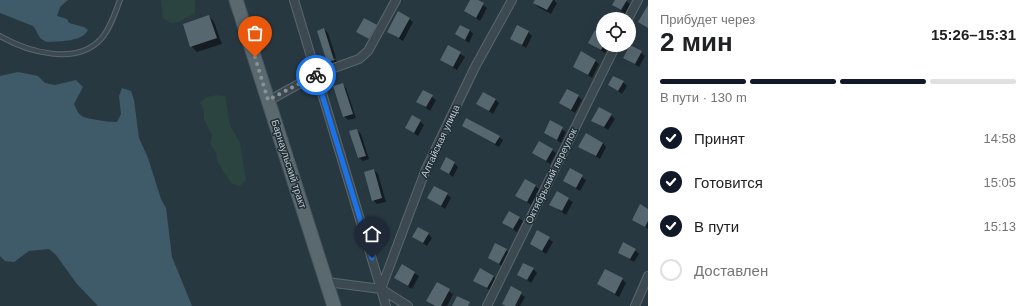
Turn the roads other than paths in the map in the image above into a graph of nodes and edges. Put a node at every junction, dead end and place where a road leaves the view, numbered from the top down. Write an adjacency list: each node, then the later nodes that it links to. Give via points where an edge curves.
1 (120, 0): 8 (lane, via 101,38 90,48 70,55 27,48)
2 (236, 0): 11 (main road, Барнаульский тракт)
3 (294, 0): 10 (street)
4 (396, 0): 10 (street, via 368,51 359,59)
5 (512, 0): 14 (street, Алтайская улица, via 475,67 426,169)
6 (638, 0): 7 (street)
7 (632, 12)
8 (0, 36)
9 (613, 52): 18 (street, Октябрьский переулок)
10 (318, 74): 11 (street); 14 (street)
11 (268, 100): 13 (main road, Барнаульский тракт)
12 (648, 276): 19 (street)
13 (327, 282): 14 (street); 15 (main road, Барнаульский тракт)
14 (381, 289): 16 (street); 17 (street)
15 (334, 306)
16 (386, 306)
17 (408, 306)
18 (487, 306)
19 (635, 306)

